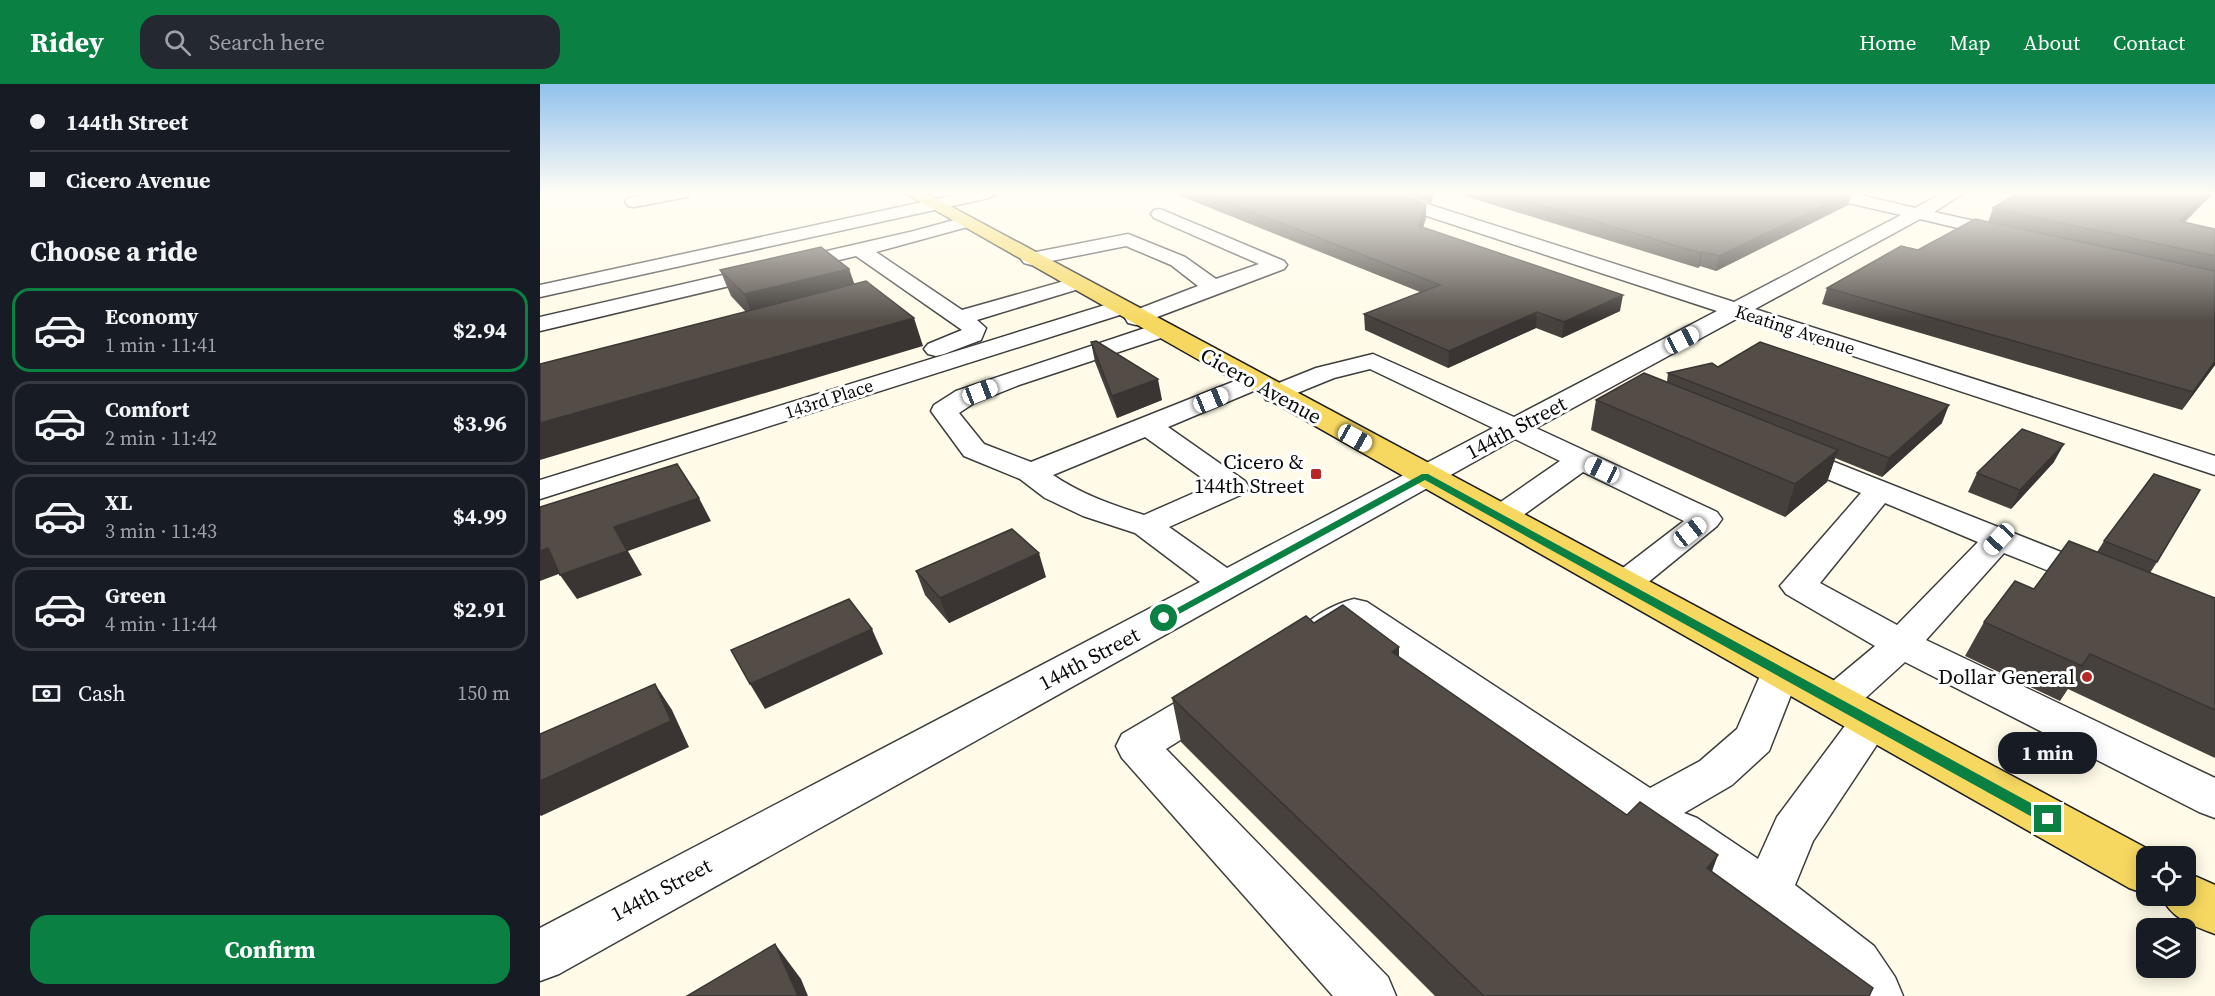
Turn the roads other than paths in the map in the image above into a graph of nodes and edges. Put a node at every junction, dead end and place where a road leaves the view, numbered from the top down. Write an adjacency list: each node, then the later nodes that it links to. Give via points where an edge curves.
1 (798, 236): 10 (street)
2 (914, 236): 9 (street)
3 (989, 236): 11 (main road, Cicero Avenue)
4 (1209, 236): 14 (street, via 1277,265)
5 (1504, 236): 16 (street, Keating Avenue)
6 (1878, 236): 16 (street, 144th Street)
7 (2015, 236): 8 (street)
8 (2021, 237)
9 (860, 250): 12 (street); 17 (street, via 904,291)
10 (718, 253): 12 (street); 15 (street)
11 (1031, 259): 13 (main road, Cicero Avenue); 14 (street, via 1128,240 1178,261)
12 (738, 278): 19 (street)
13 (1074, 284): 17 (street); 18 (main road, Cicero Avenue)
14 (1214, 287): 18 (street)
15 (540, 291)
16 (1737, 311): 20 (street, 144th Street); 27 (street, Keating Avenue)
17 (958, 318): 28 (street, via 974,328 973,335 956,343)
18 (1138, 319): 21 (main road, Cicero Avenue); 29 (street, via 965,397 944,411 974,450); 31 (street, 143rd Place)
19 (540, 324)
20 (1608, 379): 22 (street); 24 (street, 144th Street)
21 (1264, 388): 23 (street); 24 (street, via 1374,361); 30 (main road, Cicero Avenue)
22 (1641, 392)
23 (1148, 426): 29 (street); 34 (street, via 1234,487)
24 (1515, 428): 26 (street); 30 (street, 144th Street)
25 (1760, 441): 32 (street)
26 (1581, 460): 33 (street); 37 (street, via 1706,519)
27 (2215, 466)
28 (540, 469)
29 (1031, 473): 34 (street, via 1094,510)
30 (1425, 476): 33 (main road, Cicero Avenue); 36 (street, 144th Street)
31 (540, 490)
32 (1880, 490): 35 (street); 39 (street, via 1798,586)
33 (1500, 518): 37 (main road, Cicero Avenue)
34 (1146, 526): 36 (street)
35 (1999, 539): 38 (street); 39 (street)
36 (1226, 584): 50 (street, 144th Street)
37 (1623, 585): 41 (main road, Cicero Avenue)
38 (2128, 591)
39 (1901, 644): 43 (street); 44 (street)
40 (1285, 654): 45 (street, via 1354,611)
41 (1780, 672): 43 (main road, Cicero Avenue); 45 (street, via 1754,739 1716,773)
42 (1246, 679): 51 (street, via 1137,746)
43 (1853, 712): 46 (main road, Cicero Avenue); 47 (street)
44 (2215, 799)
45 (1649, 810): 47 (street)
46 (2136, 868)
47 (1767, 893): 52 (street, via 1855,964)
48 (2196, 901): 49 (main road)
49 (2215, 911)
50 (540, 956)
51 (1369, 996)
52 (1876, 996)

